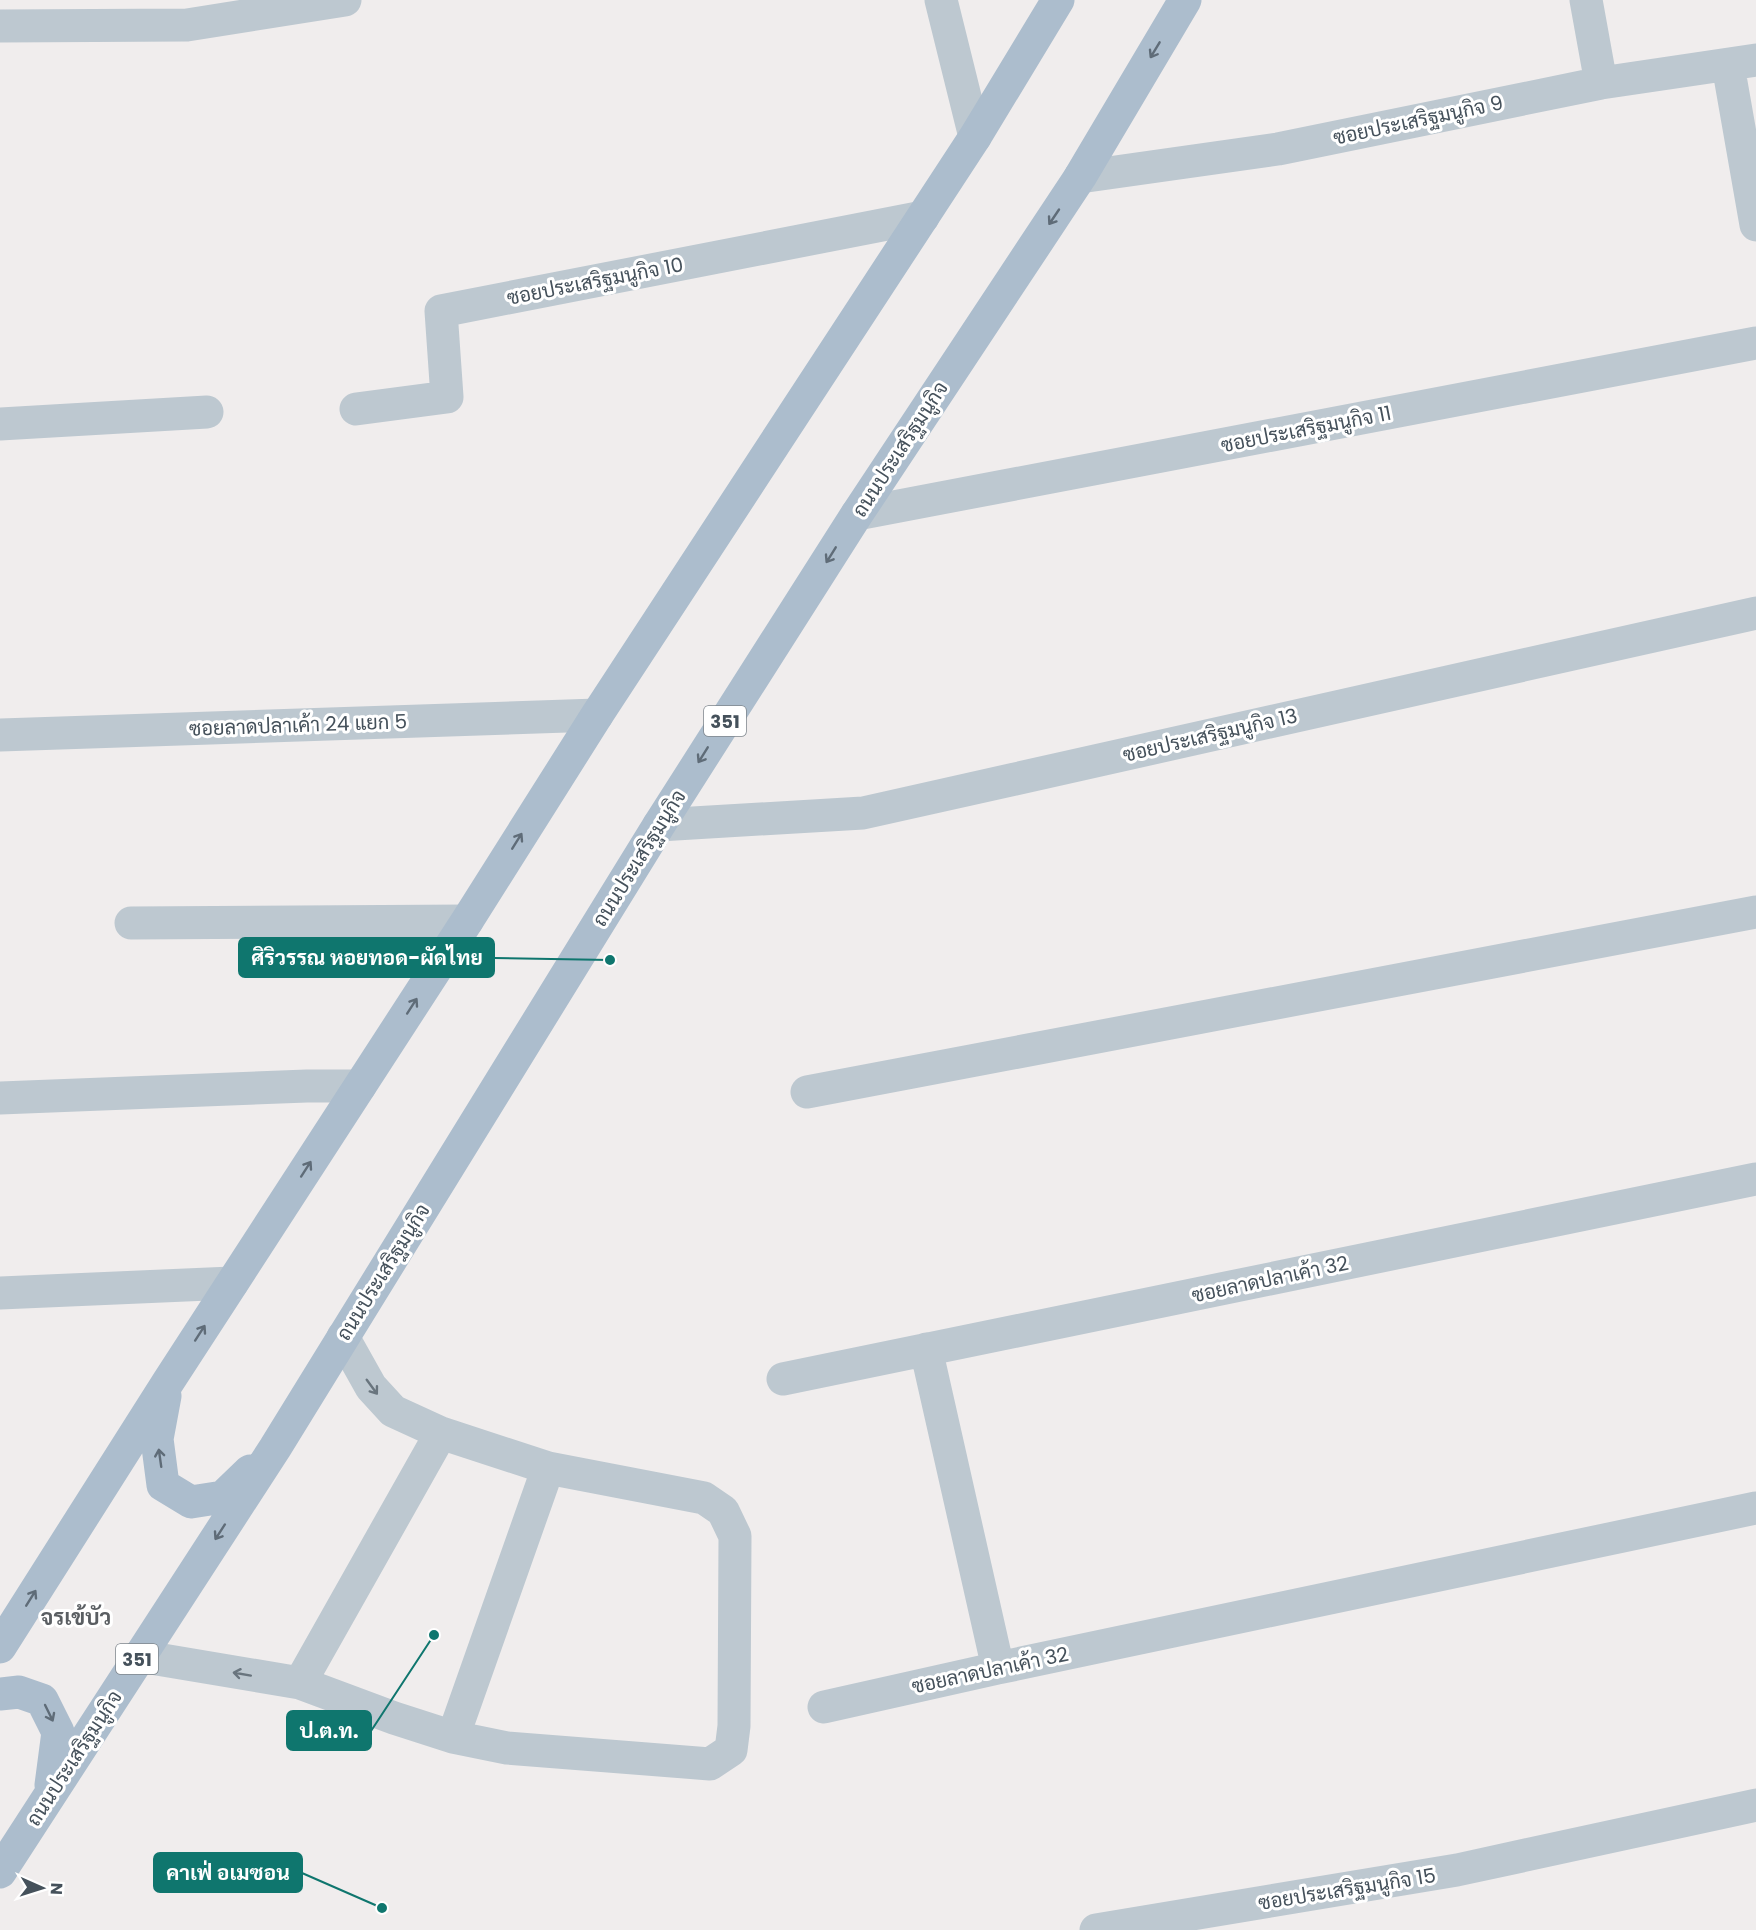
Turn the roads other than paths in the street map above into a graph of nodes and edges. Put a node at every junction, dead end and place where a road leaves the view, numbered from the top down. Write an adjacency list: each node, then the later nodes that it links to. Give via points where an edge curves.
1 (24, 0): 7 (street)
2 (345, 0): 7 (street, via 188,25)
3 (941, 0): 10 (street)
4 (1058, 0): 10 (main road)
5 (1185, 0): 11 (main road, ถนนประเสริฐมนูกิจ / 351, one-way to 11)
6 (1586, 0): 9 (street)
7 (0, 26)
8 (1742, 63): 9 (street, ซอยประเสริฐมนูกิจ 9); 13 (street)
9 (1601, 83): 11 (street, ซอยประเสริฐมนูกิจ 9, via 1278,149)
10 (975, 137): 12 (main road)
11 (1080, 177): 18 (main road, ถนนประเสริฐมนูกิจ / 351, one-way to 18)
12 (923, 217): 15 (street, ซอยประเสริฐมนูกิจ 10, via 441,311 447,397); 20 (main road)
13 (1756, 225)
14 (1756, 343): 18 (street, ซอยประเสริฐมนูกิจ 11)
15 (356, 409)
16 (207, 412): 17 (street)
17 (0, 424)
18 (857, 514): 22 (main road, ถนนประเสริฐมนูกิจ / 351, one-way to 22)
19 (1756, 613): 22 (street, ซอยประเสริฐมนูกิจ 13, via 863,813)
20 (597, 715): 21 (street, ซอยลาดปลาเค้า 24 แยก 5); 24 (main road, one-way to 20)
21 (0, 735)
22 (659, 825): 32 (main road, ถนนประเสริฐมนูกิจ / 351)
23 (1756, 912): 27 (street)
24 (467, 921): 25 (street); 26 (main road, one-way to 24)
25 (131, 923)
26 (360, 1086): 28 (street); 30 (main road, one-way to 26)
27 (807, 1092)
28 (0, 1098)
29 (1756, 1179): 33 (street, ซอยลาดปลาเค้า 32)
30 (232, 1283): 31 (street); 35 (main road, one-way to 30)
31 (0, 1293)
32 (343, 1337): 36 (street, one-way to 36, via 371,1388 393,1411); 37 (main road, ถนนประเสริฐมนูกิจ / 351)
33 (926, 1349): 34 (street, ซอยลาดปลาเค้า 32); 42 (street)
34 (783, 1379)
35 (168, 1382): 37 (main road, one-way to 35, via 223,1497 191,1502 163,1485 157,1440); 40 (main road, one-way to 35)
36 (441, 1433): 38 (street); 43 (street)
37 (275, 1448): 41 (main road, ถนนประเสริฐมนูกิจ / 351, one-way to 41)
38 (548, 1468): 46 (street); 46 (street, via 704,1498 723,1511 735,1536 731,1750 710,1764 507,1749)
39 (1756, 1508): 42 (street, ซอยลาดปลาเค้า 32)
40 (2, 1640)
41 (139, 1656): 43 (street, one-way to 41); 47 (main road, ถนนประเสริฐมนูกิจ / 351)
42 (998, 1668): 45 (street, ซอยลาดปลาเค้า 32)
43 (300, 1683): 46 (street)
44 (0, 1694): 47 (main road, one-way to 47, via 19,1692 42,1700 58,1732)
45 (824, 1707)
46 (453, 1737)
47 (50, 1794): 49 (main road, ถนนประเสริฐมนูกิจ / 351)
48 (1756, 1805): 50 (street, ซอยประเสริฐมนูกิจ 15, via 1457,1870)
49 (0, 1872)
50 (1096, 1930)

